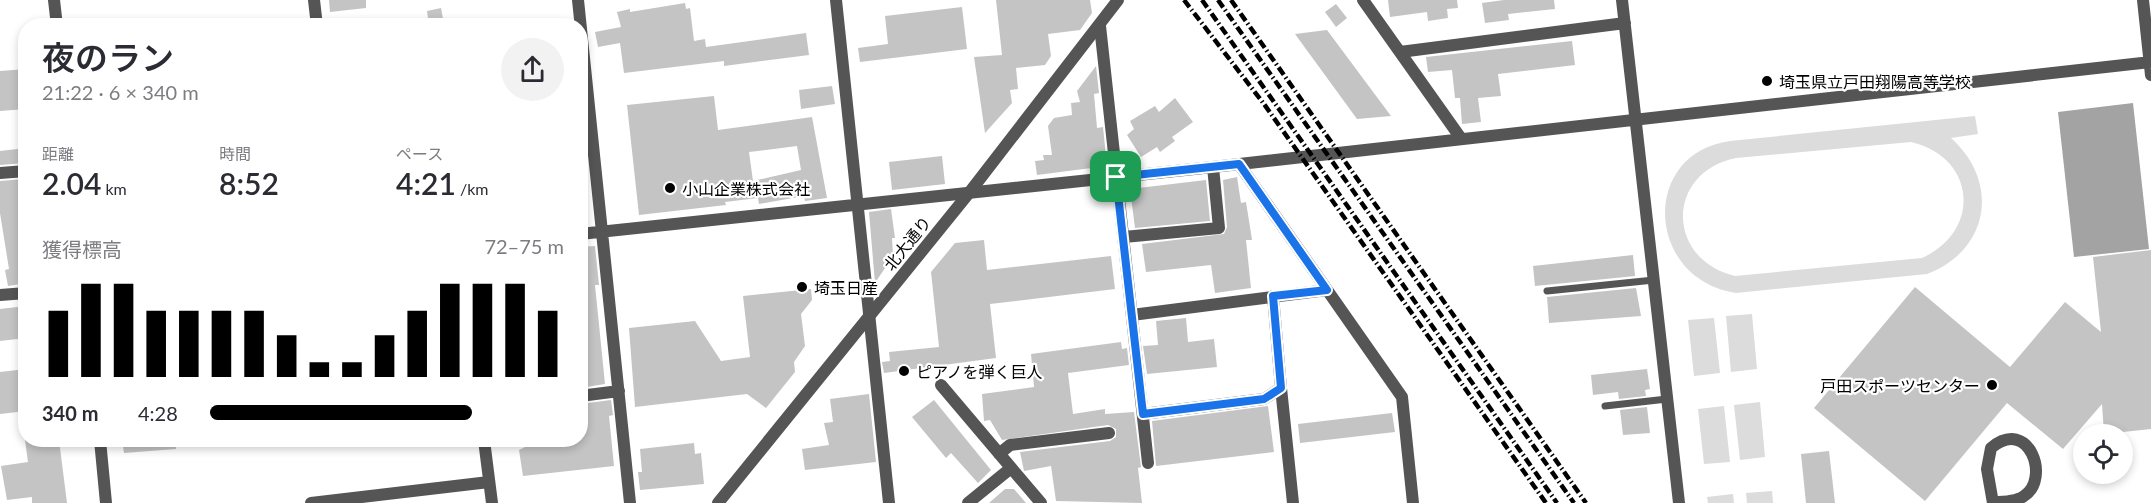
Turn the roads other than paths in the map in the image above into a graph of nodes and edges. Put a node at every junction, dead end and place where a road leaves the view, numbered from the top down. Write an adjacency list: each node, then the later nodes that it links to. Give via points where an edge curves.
1 (54, 0): 9 (street)
2 (314, 0): 10 (street)
3 (578, 0): 11 (street)
4 (836, 0): 25 (street)
5 (1118, 0): 13 (street, 北大通り)
6 (1363, 0): 14 (street)
7 (1622, 0): 12 (street)
8 (2143, 0): 15 (street)
9 (56, 18)
10 (316, 18)
11 (580, 18)
12 (1625, 23): 14 (street); 17 (street)
13 (1100, 26): 23 (street); 24 (street, 北大通り)
14 (1400, 52): 18 (street)
15 (2151, 66): 17 (street)
16 (588, 93): 26 (street)
17 (1635, 120): 18 (street); 29 (street)
18 (1460, 138): 19 (street)
19 (1239, 164): 20 (street); 30 (street)
20 (1213, 167): 23 (street); 28 (street, via 1219,228)
21 (18, 172): 22 (street)
22 (0, 173)
23 (1116, 177): 24 (street); 28 (street)
24 (969, 193): 25 (street); 35 (street, 北大通り)
25 (857, 204): 26 (street); 35 (street)
26 (603, 232): 27 (street); 39 (street)
27 (588, 233)
28 (1124, 237): 36 (street)
29 (1655, 280): 31 (lane); 41 (street)
30 (1327, 290): 34 (street); 61 (street, via 1402,398)
31 (1547, 291)
32 (18, 294): 33 (street)
33 (0, 296)
34 (1273, 296): 36 (street); 38 (street)
35 (870, 315): 56 (street, 北大通り); 57 (street)
36 (1132, 315): 43 (street)
37 (941, 385): 47 (street)
38 (1281, 388): 43 (street, via 1264,399); 60 (street)
39 (619, 391): 40 (street); 55 (street)
40 (588, 395)
41 (1667, 399): 42 (lane); 62 (street)
42 (1605, 406)
43 (1143, 414): 48 (street)
44 (1109, 433): 47 (street, via 1010,445)
45 (101, 447): 52 (street)
46 (485, 447): 50 (street)
47 (999, 454): 49 (street)
48 (1148, 463)
49 (1011, 468): 58 (street); 59 (street)
50 (489, 482): 53 (street); 54 (street)
51 (1993, 502): 51 (street, via 1987,469 1991,448 2000,440 2023,441 2035,463 2031,491 2023,498)
52 (106, 503)
53 (311, 503)
54 (492, 503)
55 (630, 503)
56 (718, 503)
57 (889, 503)
58 (968, 503)
59 (1041, 503)
60 (1293, 503)
61 (1413, 503)
62 (1678, 503)

